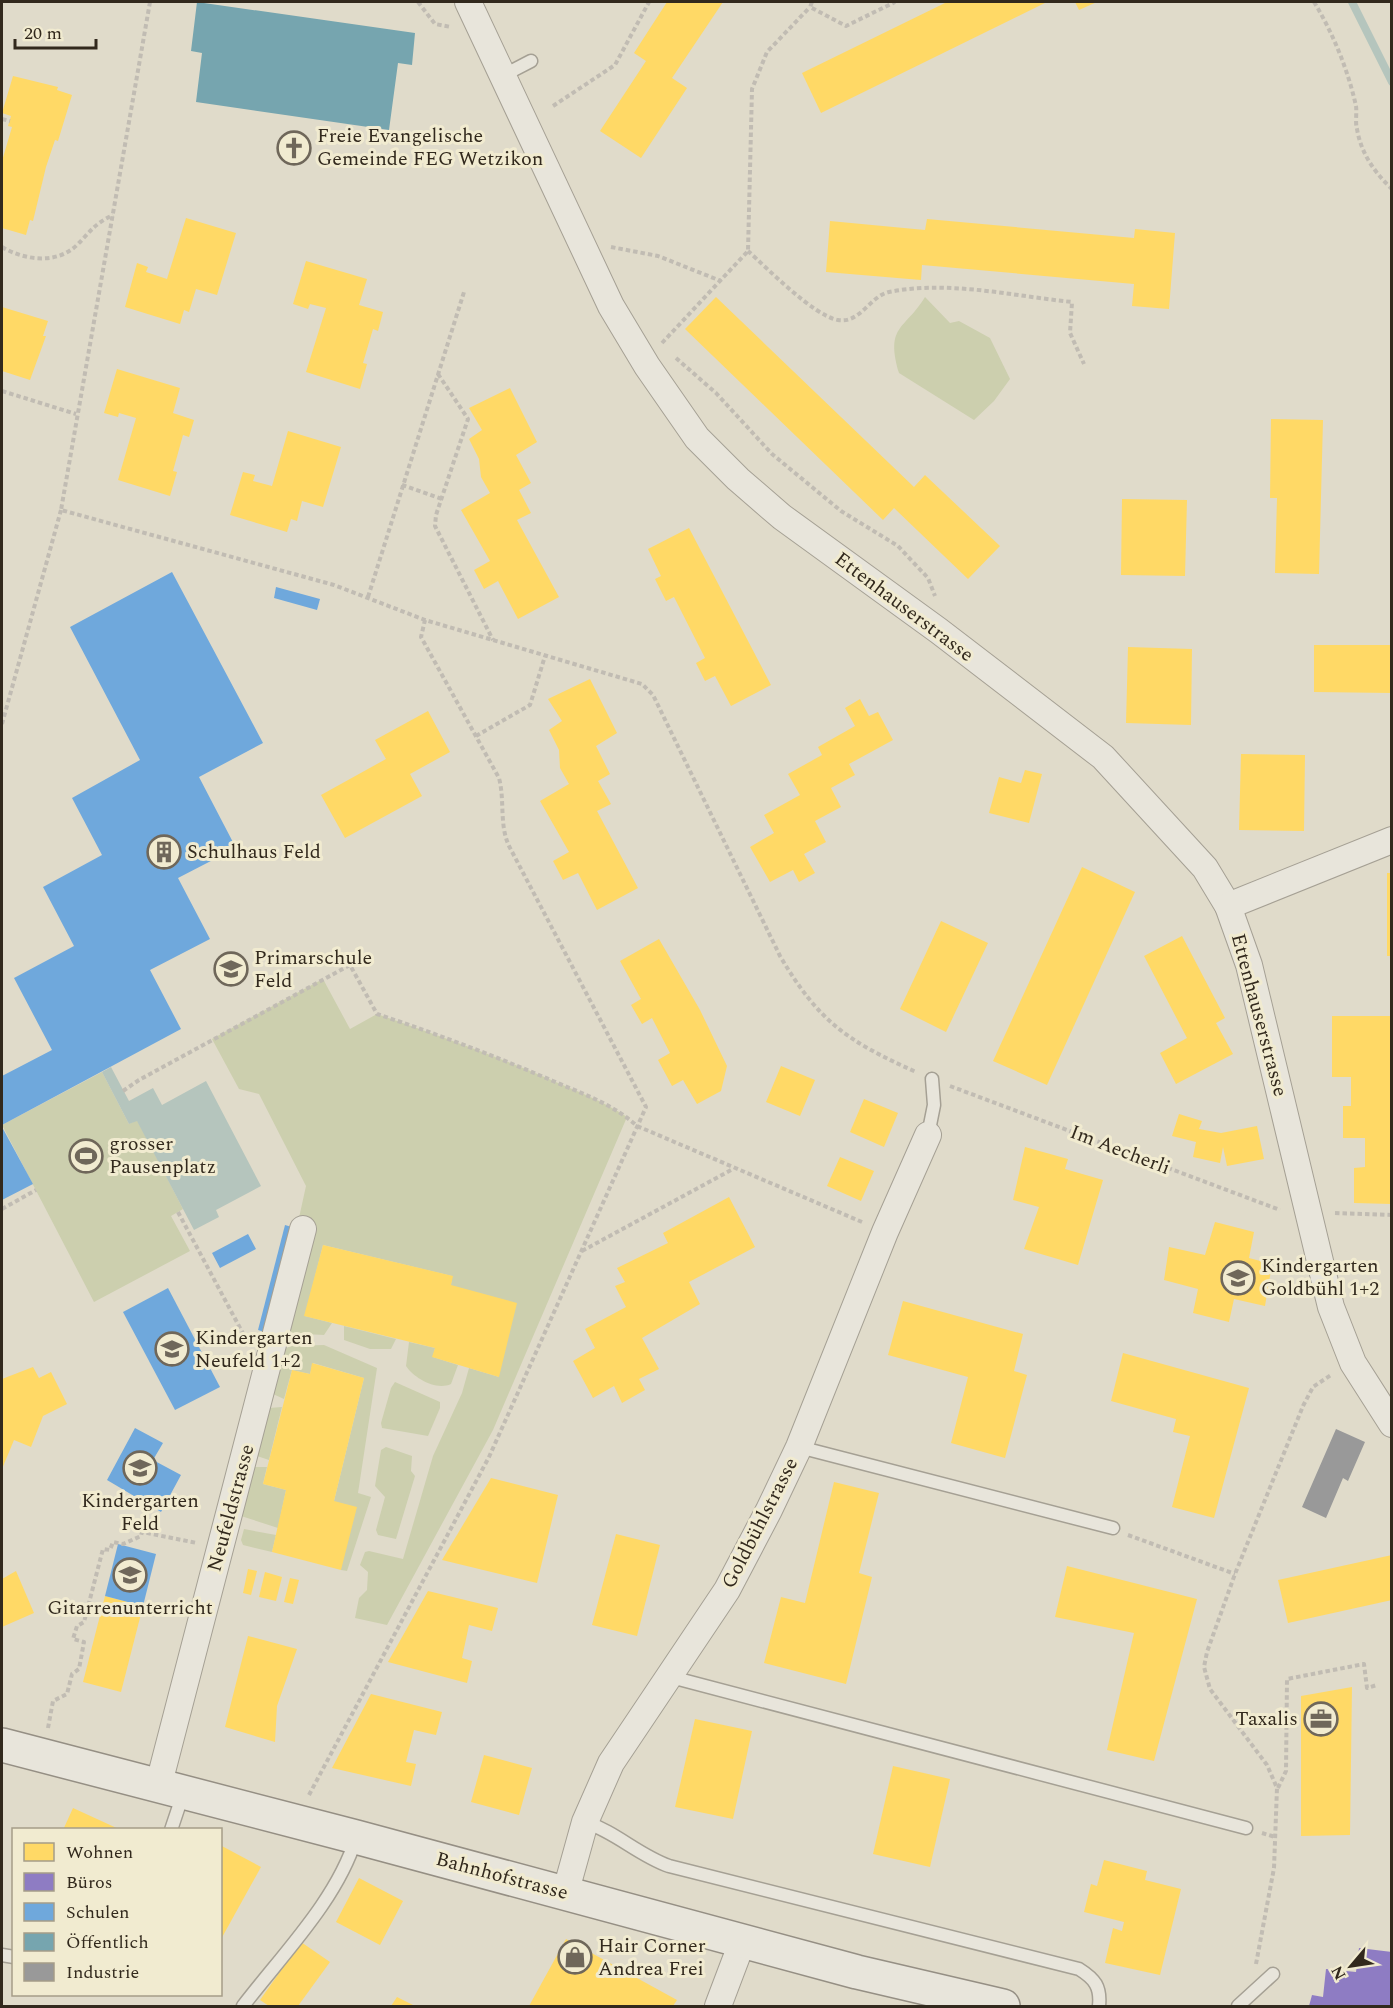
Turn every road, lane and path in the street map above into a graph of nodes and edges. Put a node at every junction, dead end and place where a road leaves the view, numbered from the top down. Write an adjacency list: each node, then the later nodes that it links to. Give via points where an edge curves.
1 (150, 2): 14 (path)
2 (468, 2): 9 (street, Ettenhauserstrasse)
3 (649, 2): 10 (path, via 615,64)
4 (812, 2): 7 (path)
5 (895, 2): 7 (path, via 846,26)
6 (1314, 2): 13 (path, via 1345,69 1366,158)
7 (810, 7): 17 (path, via 767,52 752,89)
8 (531, 61): 9 (lane)
9 (502, 76): 31 (street, Ettenhauserstrasse, via 611,306 697,438 782,517)
10 (553, 106)
11 (2, 118): 12 (path)
12 (10, 121)
13 (1392, 189)
14 (113, 215): 16 (path, via 96,223 78,244 55,257 24,257); 25 (path)
15 (605, 246): 18 (path, via 658,256)
16 (2, 247)
17 (748, 251): 18 (path); 22 (path, via 820,314 841,321 858,314 885,293 924,286 1072,302 1070,333)
18 (721, 281): 21 (path)
19 (464, 292): 23 (path)
20 (653, 338): 21 (path)
21 (660, 345): 31 (path, via 716,393 772,454 841,511 898,546 928,578 941,610)
22 (1084, 364)
23 (438, 374): 26 (path); 27 (path, via 468,419)
24 (2, 391): 25 (path)
25 (76, 414): 28 (path)
26 (402, 485): 27 (path); 29 (path)
27 (442, 499): 32 (path, via 435,526)
28 (61, 510): 29 (path, Im Aecherli); 34 (path)
29 (368, 597): 30 (path, Im Aecherli)
30 (425, 620): 32 (path, Im Aecherli); 35 (path, via 422,637)
31 (939, 631): 37 (street, Ettenhauserstrasse, via 1116,770 1205,868)
32 (493, 640): 33 (path, Im Aecherli)
33 (545, 656): 35 (path, via 530,705); 38 (path, Im Aecherli, via 637,681 650,691 780,956 803,992 851,1041)
34 (2, 724)
35 (476, 736): 40 (path, via 499,778 502,826 509,846 646,1107)
36 (1392, 840): 37 (street)
37 (1227, 906): 46 (street, Ettenhauserstrasse, via 1249,965)
38 (932, 1079): 41 (lane, via 934,1105); 46 (path, Im Aecherli, via 1285,1212)
39 (123, 1091): 40 (path, via 350,965 377,1014 566,1086 609,1105)
40 (637, 1126): 42 (path); 50 (path)
41 (928, 1136): 49 (street, Goldbühlstrasse)
42 (733, 1168): 49 (path); 50 (path)
43 (36, 1190): 44 (path)
44 (2, 1209)
45 (177, 1212): 52 (path)
46 (1309, 1213): 47 (path); 51 (street, Ettenhauserstrasse, via 1331,1306)
47 (1392, 1215)
48 (303, 1229): 52 (street, Neufeldstrasse)
49 (885, 1232): 54 (street, Goldbühlstrasse)
50 (582, 1251): 64 (path, via 489,1457)
51 (1353, 1363): 53 (street, Ettenhauserstrasse); 57 (path, via 1319,1382 1309,1394)
52 (266, 1375): 56 (street, Neufeldstrasse)
53 (1392, 1425)
54 (799, 1447): 55 (lane); 58 (street, Goldbühlstrasse, via 736,1573)
55 (1113, 1528): 57 (path)
56 (221, 1548): 60 (path, via 142,1532 123,1544 113,1542 110,1550 103,1549 84,1622 77,1626 73,1639 84,1642 79,1669 72,1674 67,1694 53,1701); 63 (street, Neufeldstrasse)
57 (1235, 1574): 62 (path, via 1207,1652 1205,1672 1217,1699 1267,1765)
58 (671, 1677): 65 (street, Goldbühlstrasse, via 622,1746); 67 (lane)
59 (1377, 1684): 62 (path, via 1367,1688 1364,1664 1287,1679 1286,1771)
60 (46, 1737)
61 (2, 1745): 63 (main road, Bahnhofstrasse)
62 (1277, 1788): 72 (path, via 1274,1868 1255,1966)
63 (171, 1790): 64 (main road, Bahnhofstrasse); 66 (lane)
64 (295, 1822): 68 (main road, Bahnhofstrasse)
65 (585, 1822): 69 (street, Goldbühlstrasse); 76 (lane, via 607,1830 649,1859 669,1866 1079,1969 1099,1988)
66 (171, 1828)
67 (1246, 1828)
68 (356, 1836): 69 (main road, Bahnhofstrasse); 73 (lane, via 350,1856 314,1917)
69 (565, 1894): 70 (main road, Bahnhofstrasse)
70 (743, 1940): 74 (street); 75 (main road, Bahnhofstrasse, via 923,1992)
71 (1273, 1974): 72 (lane)
72 (1255, 1989): 77 (lane)
73 (243, 2007)
74 (718, 2007)
75 (1003, 2007)
76 (1099, 2007)
77 (1238, 2007)

